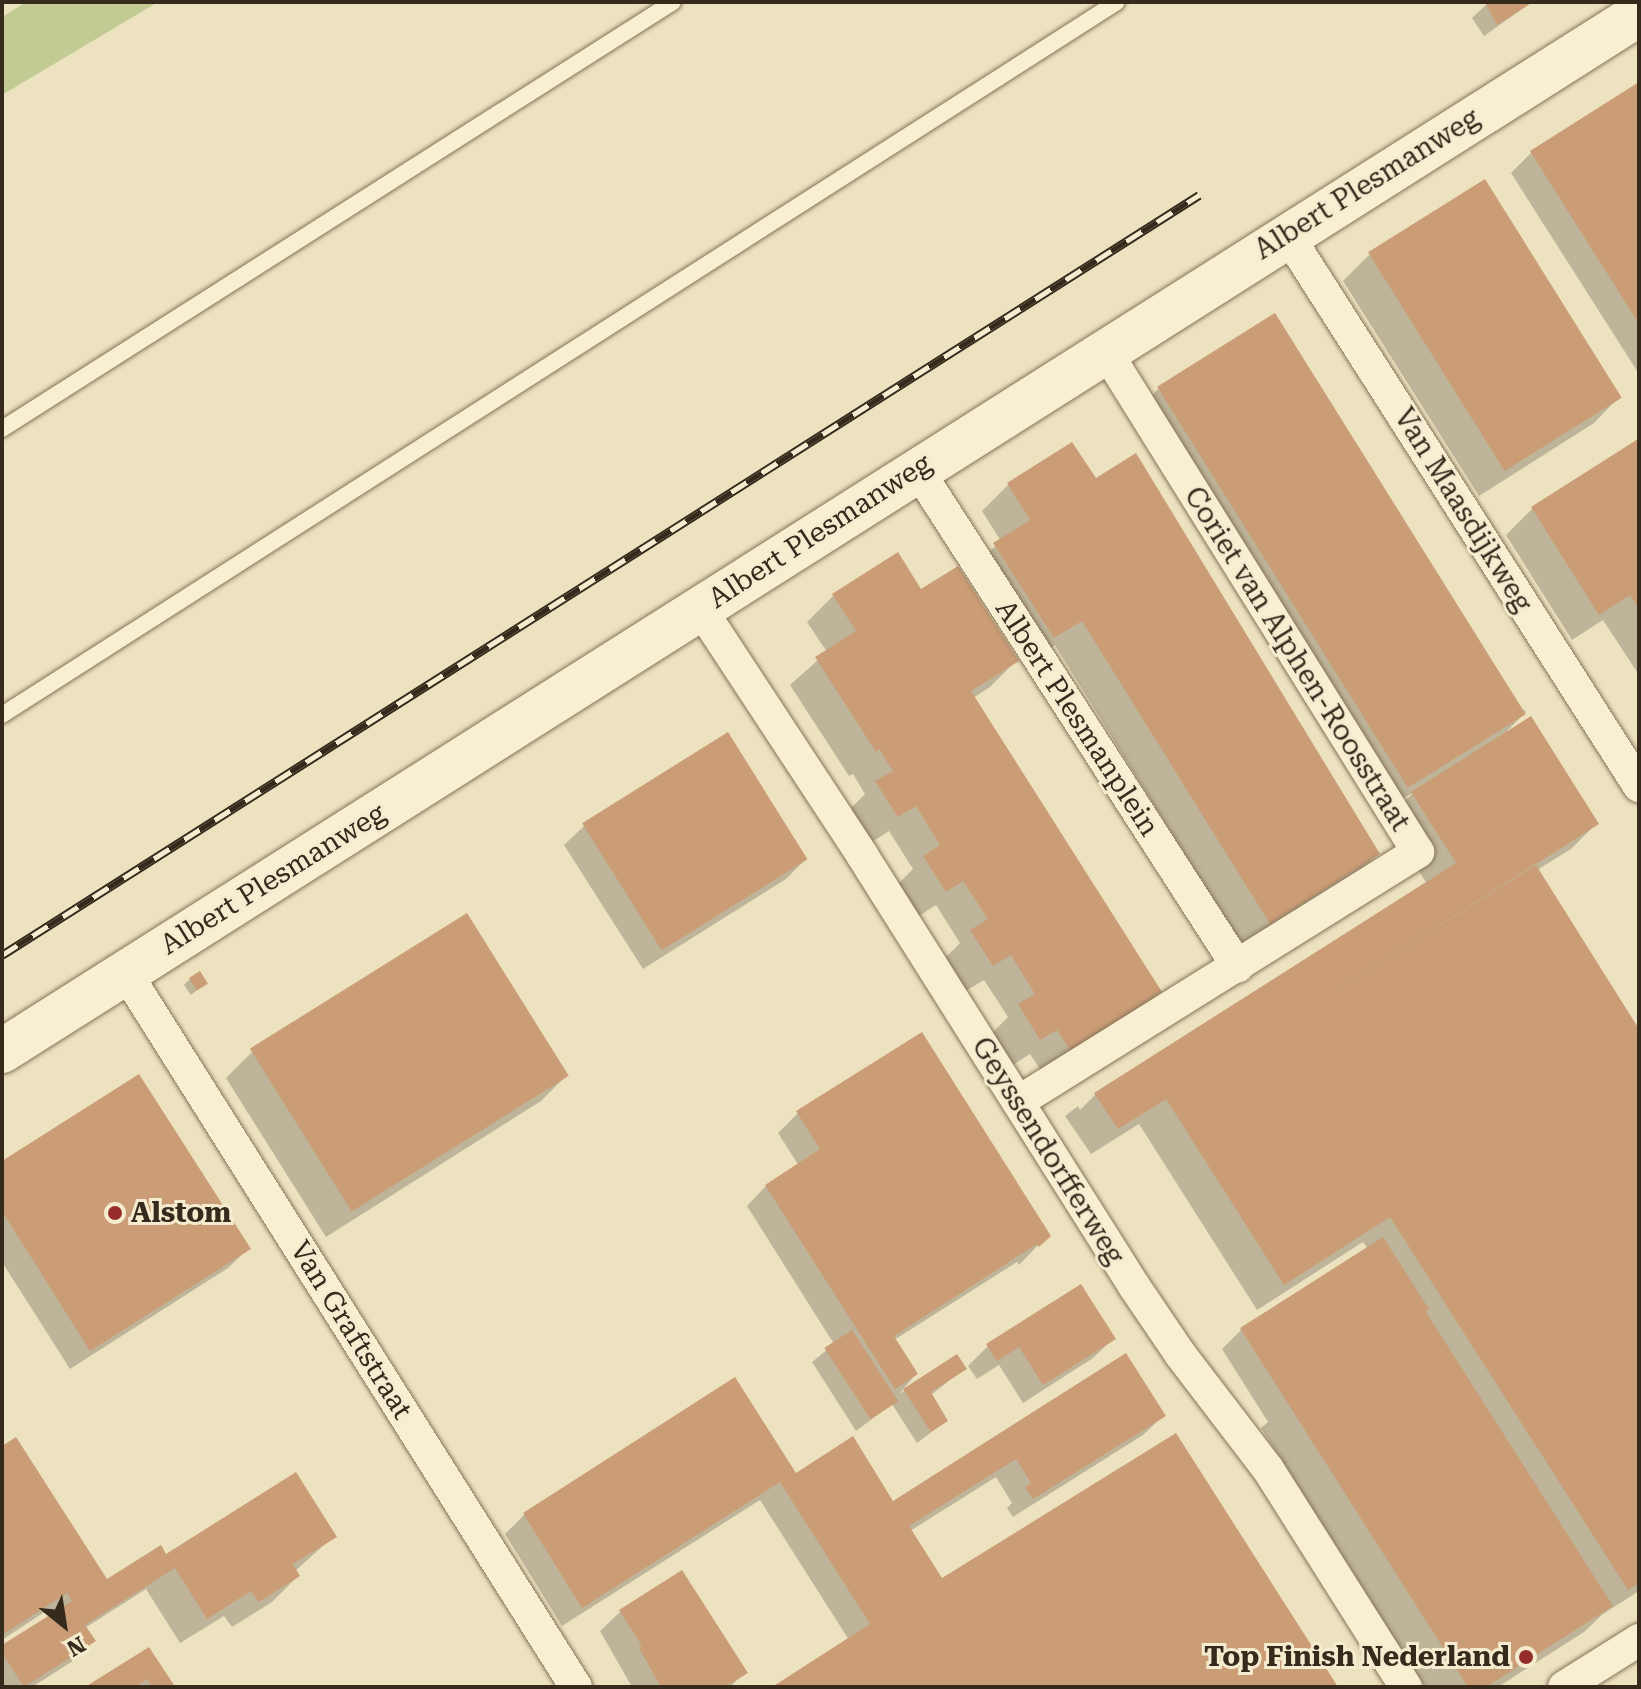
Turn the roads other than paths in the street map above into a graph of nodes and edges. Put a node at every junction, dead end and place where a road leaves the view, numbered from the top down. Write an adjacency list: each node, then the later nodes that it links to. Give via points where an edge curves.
1 (673, 2): 6 (lane)
2 (1117, 2): 9 (lane)
3 (1639, 14): 4 (street, Albert Plesmanweg)
4 (1287, 234): 5 (street, Albert Plesmanweg); 10 (street, Van Maasdijkweg)
5 (1105, 350): 7 (street, Albert Plesmanweg); 11 (street, Coriet van Alphen-Roosstraat, via 1418,852)
6 (2, 429)
7 (917, 469): 8 (street, Albert Plesmanweg); 11 (street, Albert Plesmanplein)
8 (700, 608): 12 (street, Albert Plesmanweg); 14 (street, Geyssendorfferweg)
9 (2, 715)
10 (1639, 786)
11 (1238, 967): 14 (street, Coriet van Alphen-Roosstraat)
12 (126, 973): 13 (street, Albert Plesmanweg); 16 (street, Van Graftstraat)
13 (2, 1051)
14 (1018, 1102): 17 (street, Geyssendorfferweg, via 1164,1331 1268,1469)
15 (1639, 1640): 18 (street)
16 (576, 1687)
17 (1406, 1687)
18 (1564, 1687)

